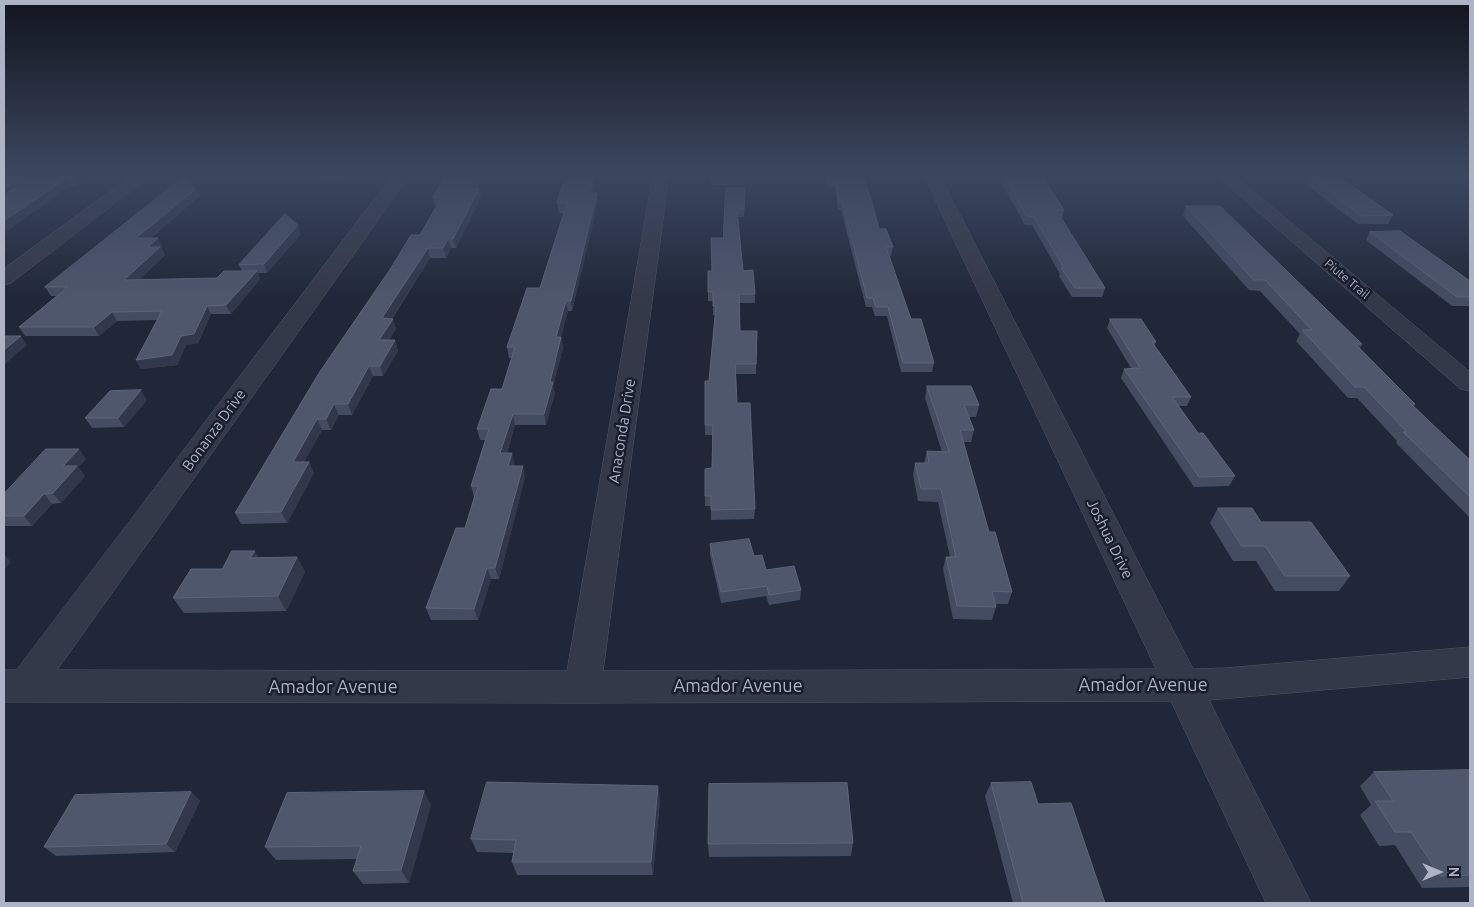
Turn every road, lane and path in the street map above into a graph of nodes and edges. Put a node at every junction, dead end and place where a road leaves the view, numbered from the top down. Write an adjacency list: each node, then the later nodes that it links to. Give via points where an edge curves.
1 (88, 216): 6 (street)
2 (371, 216): 10 (street, Bonanza Drive)
3 (655, 216): 11 (street, Anaconda Drive)
4 (952, 216): 9 (street, Joshua Drive)
5 (1273, 216): 7 (street, Piute Trail)
6 (4, 279)
7 (1470, 384)
8 (1470, 662): 9 (street, Amador Avenue, via 1226,684)
9 (1182, 685): 11 (street, Amador Avenue); 12 (street, Joshua Drive)
10 (14, 686): 11 (street, Amador Avenue)
11 (583, 687)
12 (1288, 903)

